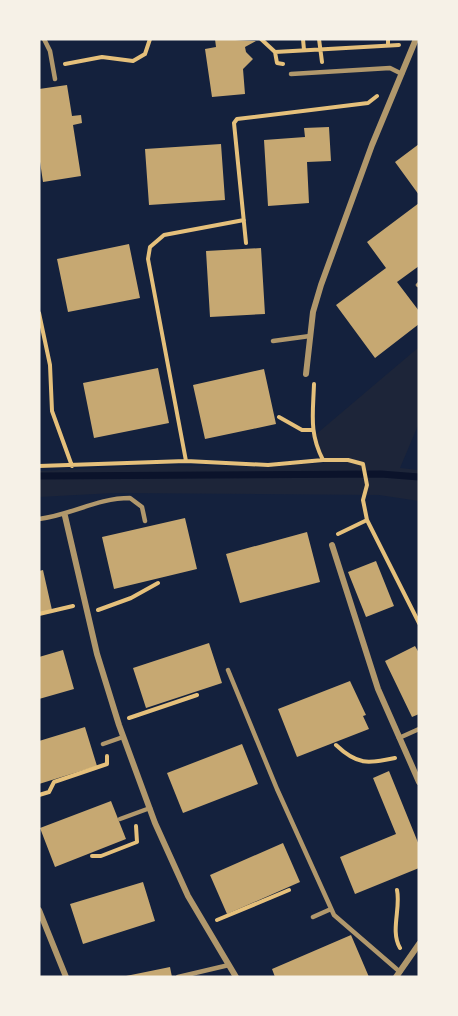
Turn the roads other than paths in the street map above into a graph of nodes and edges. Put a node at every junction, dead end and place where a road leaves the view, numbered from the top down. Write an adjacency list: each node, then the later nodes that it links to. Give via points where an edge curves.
1 (44, 39): 5 (lane)
2 (416, 42): 4 (street)
3 (291, 74): 4 (lane, via 390,69)
4 (402, 74): 6 (street, via 321,285)
5 (55, 79)
6 (310, 336): 7 (lane); 8 (street)
7 (273, 341)
8 (306, 374)
9 (65, 516): 10 (lane); 11 (lane, via 87,504 130,498 142,507); 15 (street, via 87,612)
10 (39, 519)
11 (145, 521)
12 (332, 545): 16 (street, via 378,689)
13 (228, 670): 21 (lane)
14 (419, 729): 16 (lane)
15 (123, 737): 17 (lane); 19 (street)
16 (399, 738): 18 (street)
17 (103, 744)
18 (419, 782)
19 (150, 808): 20 (lane); 25 (street, via 188,896)
20 (120, 819)
21 (331, 909): 23 (lane); 26 (lane)
22 (39, 910): 27 (street)
23 (313, 917)
24 (419, 944): 26 (street)
25 (230, 965): 28 (lane); 29 (street)
26 (398, 975)
27 (66, 977)
28 (178, 977)
29 (236, 977)

